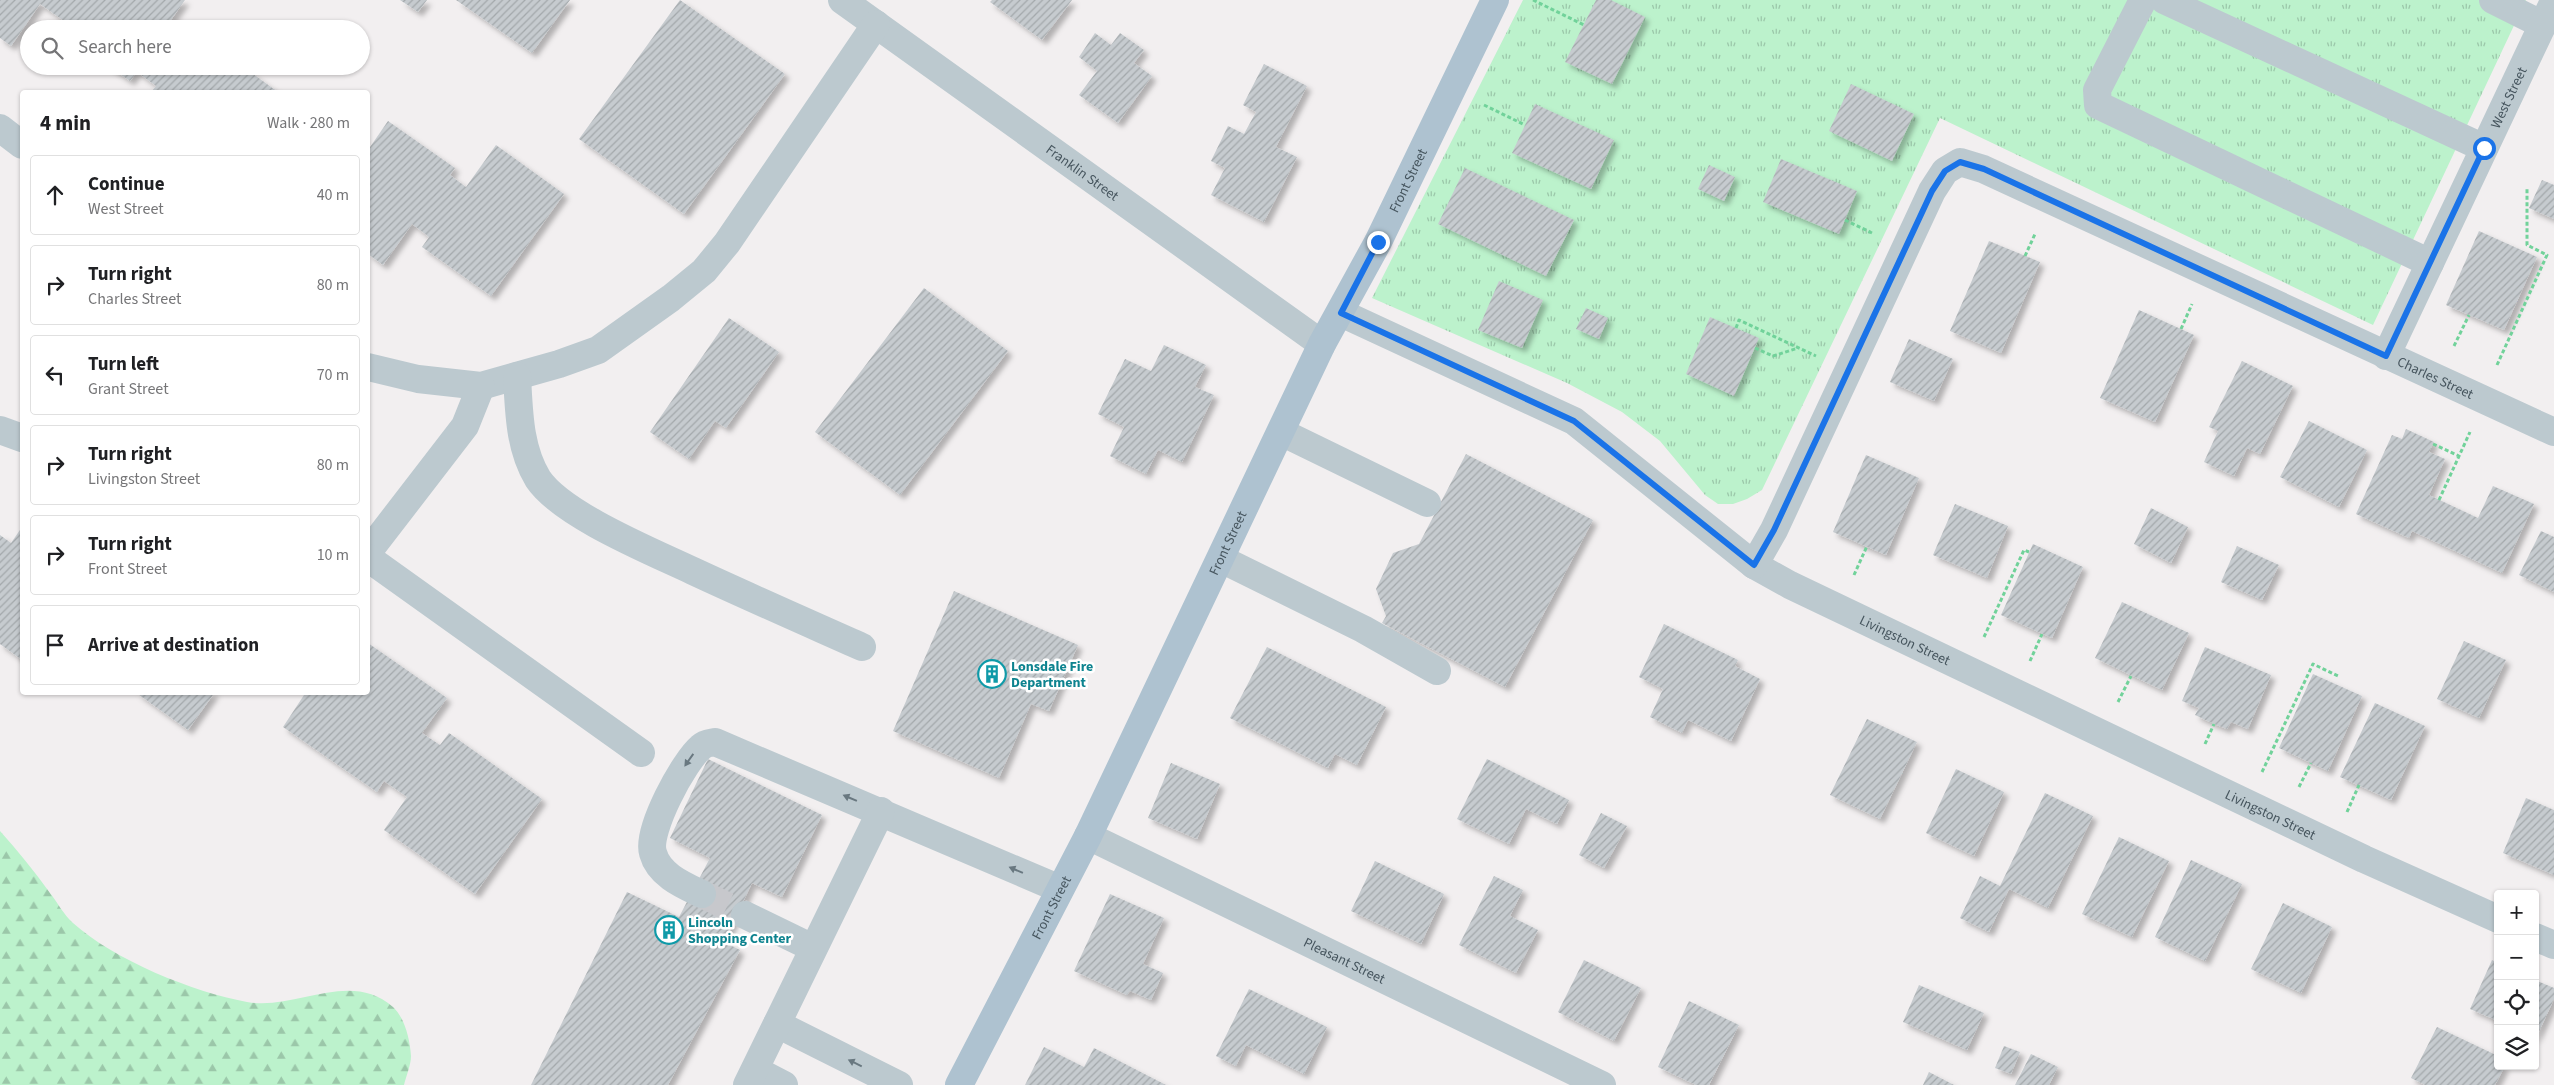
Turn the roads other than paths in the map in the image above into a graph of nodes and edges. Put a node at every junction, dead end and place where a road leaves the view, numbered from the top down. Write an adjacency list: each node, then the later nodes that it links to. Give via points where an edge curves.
1 (842, 0): 7 (street, Franklin Street)
2 (1495, 0): 12 (main road, Front Street)
3 (2143, 0): 11 (street, via 2097,90 2098,105)
4 (2164, 0): 10 (street)
5 (2493, 0): 6 (street)
6 (2549, 13): 10 (street, West Street)
7 (876, 24): 13 (street, Franklin Street); 16 (street, via 727,243 704,271 598,350)
8 (0, 128): 9 (street)
9 (20, 143)
10 (2484, 148): 11 (street, West Street)
11 (2430, 263): 14 (street, West Street)
12 (1341, 313): 13 (main road, Front Street); 26 (street, Livingston Street, via 1574,421)
13 (1322, 344): 19 (main road, Front Street)
14 (2386, 356): 20 (street, Charles Street); 26 (street, Charles Street, via 1984,169 1960,162 1945,171 1932,191 1774,530)
15 (370, 367): 17 (street, via 418,379)
16 (517, 376): 17 (street); 27 (street, via 519,420 528,458 539,480 559,501 627,541)
17 (481, 386): 23 (street, via 466,426)
18 (0, 430): 21 (street)
19 (1280, 432): 22 (street); 25 (main road, Front Street)
20 (2554, 432)
21 (20, 437)
22 (1427, 502)
23 (370, 549)
24 (370, 559): 29 (street)
25 (1221, 560): 28 (street, via 1363,630); 31 (main road, Front Street)
26 (1754, 565): 35 (street, Livingston Street, via 1822,601 2364,859)
27 (862, 647)
28 (1437, 671)
29 (641, 753)
30 (881, 812): 32 (street, one-way to 30); 33 (street, one-way to 33, via 732,747 715,742 703,744 688,759 656,823 652,852 662,870); 38 (street)
31 (1088, 836): 32 (main road, Front Street); 44 (street, Pleasant Street)
32 (1060, 889): 43 (main road, Front Street)
33 (702, 894)
34 (745, 915): 38 (street)
35 (2494, 917)
36 (2539, 938): 37 (street)
37 (2554, 945)
38 (813, 948): 39 (street)
39 (777, 1024): 40 (street); 42 (street, one-way to 39)
40 (751, 1077): 41 (street)
41 (784, 1085)
42 (899, 1085)
43 (959, 1085)
44 (1602, 1085)

